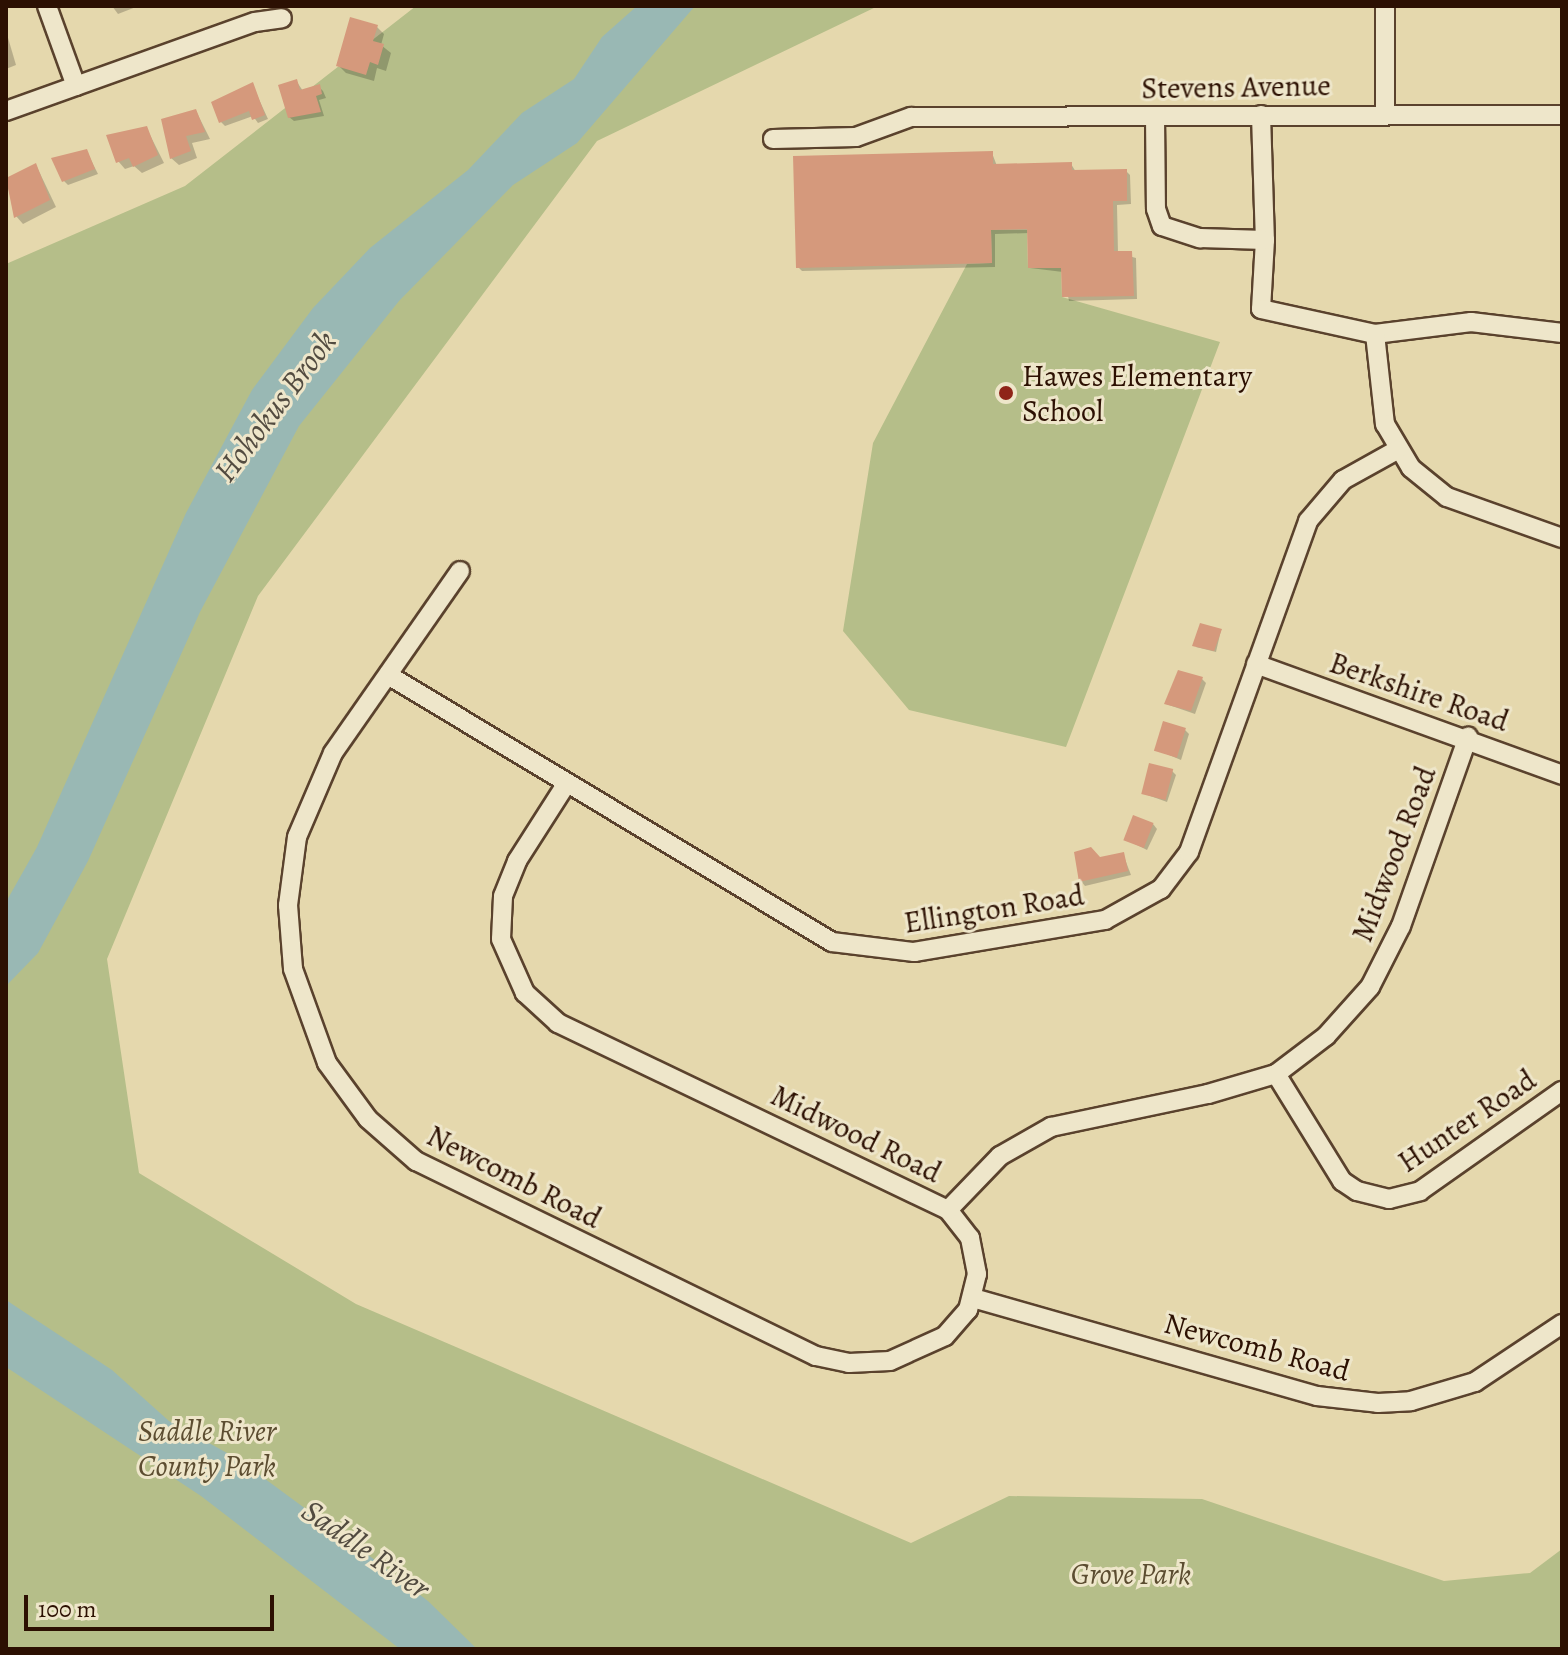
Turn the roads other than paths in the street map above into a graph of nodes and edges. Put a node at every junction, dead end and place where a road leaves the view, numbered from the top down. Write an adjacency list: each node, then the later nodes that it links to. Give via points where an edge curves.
1 (47, 6): 4 (street)
2 (1385, 6): 6 (street)
3 (282, 18): 4 (street, via 255,22)
4 (76, 86): 5 (street)
5 (6, 111)
6 (1385, 111): 7 (street, Stevens Avenue); 8 (street, Stevens Avenue)
7 (1261, 115): 9 (street, Stevens Avenue); 11 (street)
8 (1562, 115)
9 (1155, 117): 10 (street, Stevens Avenue, via 911,117 856,137); 11 (street, via 1156,209 1162,226 1200,238)
10 (773, 139)
11 (1265, 240): 13 (street, via 1261,309)
12 (1562, 333): 13 (street, via 1471,322)
13 (1375, 334): 14 (street, via 1380,402)
14 (1397, 450): 15 (street, via 1447,497); 17 (street, Ellington Road, via 1343,480 1308,521)
15 (1562, 538)
16 (460, 571): 18 (street, Newcomb Road)
17 (1256, 664): 19 (street, Berkshire Road); 21 (street, Ellington Road, via 1189,852 1161,889 1105,920 914,952 858,949 804,930)
18 (388, 675): 21 (street, Ellington Road); 25 (street, Newcomb Road, via 319,777 297,837 288,905 293,969 313,1035 368,1119 416,1161 472,1193 823,1358 870,1363 915,1353 957,1326)
19 (1468, 737): 20 (street, Berkshire Road); 22 (street, Midwood Road, via 1401,926 1370,987 1326,1036)
20 (1562, 775)
21 (565, 786): 24 (street, Midwood Road, via 517,861 503,896 501,939 525,993 558,1023)
22 (1276, 1074): 23 (street, Hunter Road, via 1342,1181 1389,1199 1420,1191); 24 (street, Midwood Road, via 1051,1127 1000,1156)
23 (1562, 1091)
24 (948, 1210): 25 (street, via 970,1238 976,1257)
25 (973, 1298): 26 (street, Newcomb Road, via 1317,1396 1364,1403 1411,1401 1475,1382)
26 (1562, 1324)

